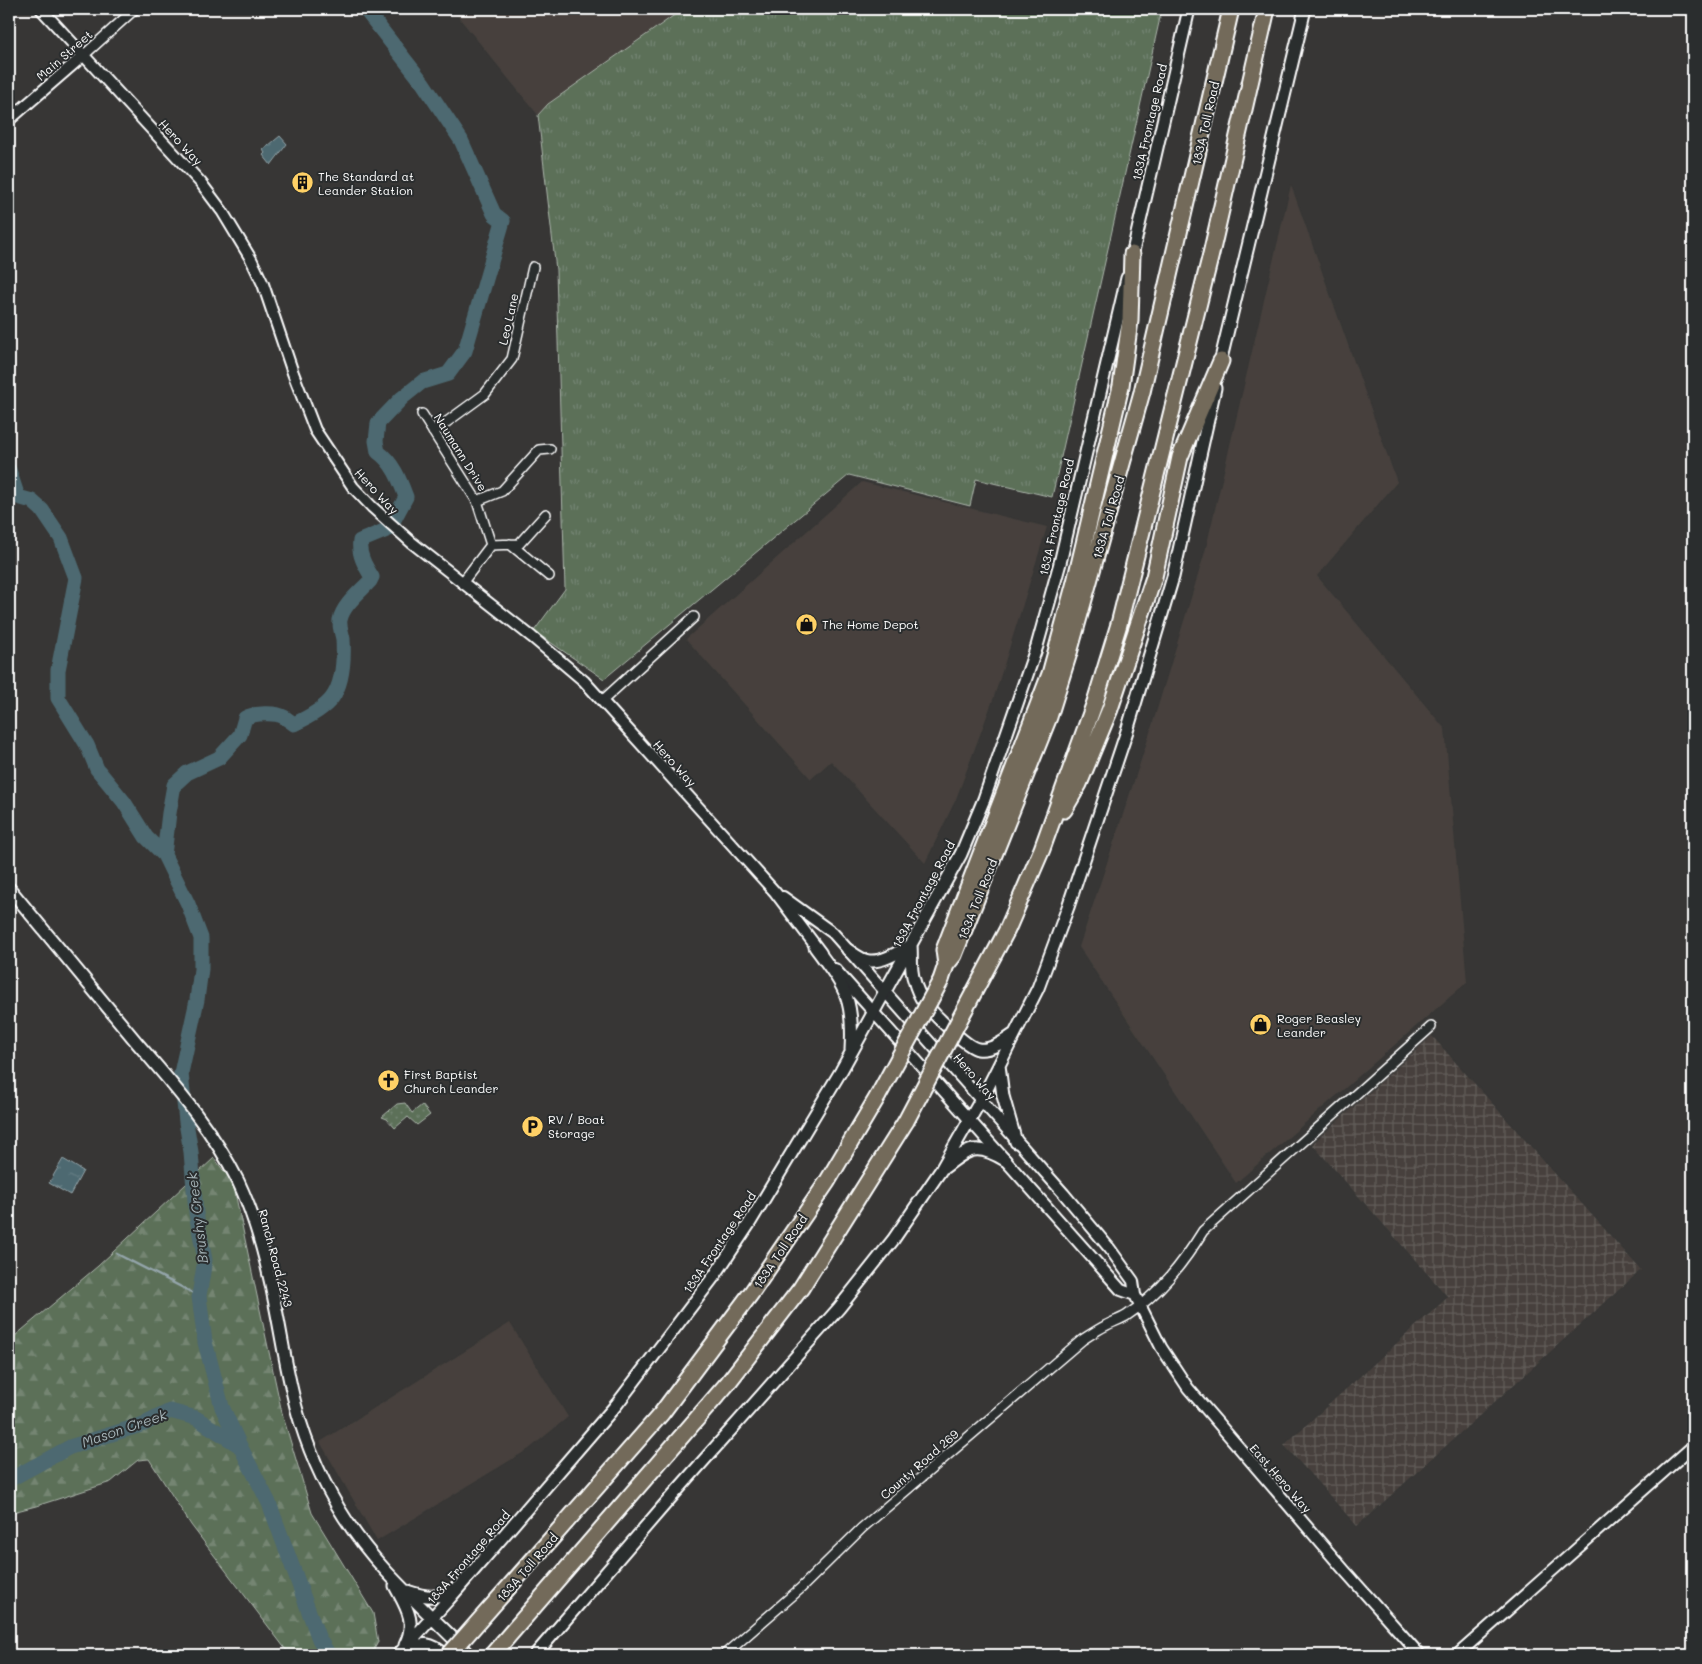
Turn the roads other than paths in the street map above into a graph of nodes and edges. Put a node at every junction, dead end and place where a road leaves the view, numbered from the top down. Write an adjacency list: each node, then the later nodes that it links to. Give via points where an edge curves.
1 (41, 9): 7 (street, Hero Way)
2 (135, 9): 7 (street, Main Street)
3 (1189, 9): 9 (main road, 183A Frontage Road)
4 (1231, 9): 29 (highway, 183A Toll Road, via 1142,392 1069,653 1025,779 954,955)
5 (1267, 9): 23 (highway, via 1211,254 1119,624 1095,702)
6 (1305, 9): 11 (main road)
7 (84, 55): 8 (street, Main Street); 20 (street, Hero Way, via 201,183 237,234 263,284 315,430 353,487 402,534)
8 (9, 120)
9 (1132, 254): 26 (main road, 183A Frontage Road, via 1060,563 1037,646 984,799 961,854); 29 (highway, via 1130,321 1121,386 1075,582 1050,674 944,950)
10 (532, 267): 13 (street, Leo Lane, via 512,359 485,394)
11 (1221, 361): 23 (highway, via 1180,457 1154,577 1110,709 1079,784); 33 (main road, via 1173,576 1127,731 1068,907 1038,988)
12 (422, 414): 13 (street, Naumann Drive)
13 (434, 432): 15 (street, Naumann Drive)
14 (550, 449): 15 (street, via 539,450 502,491)
15 (477, 501): 18 (street, Naumann Drive)
16 (546, 514): 17 (street, via 520,544)
17 (510, 544): 18 (street); 19 (street)
18 (491, 545): 20 (street)
19 (549, 576)
20 (462, 583): 22 (street, Hero Way, via 550,652)
21 (694, 617): 22 (street)
22 (602, 701): 25 (street, Hero Way)
23 (1042, 849): 51 (highway, bridge, via 1007,930 906,1121 801,1288 727,1384)
24 (9, 888): 44 (main road, Ranch Road 2243, via 170,1081 224,1156 252,1218 275,1300 290,1380 308,1446 348,1523)
25 (775, 892): 27 (street, Hero Way); 28 (street, Hero Way, via 833,933)
26 (912, 945): 28 (main road, via 870,961); 30 (main road, 183A Frontage Road); 33 (main road, via 913,978 917,990 925,1004 965,1043 977,1049 988,1049)
27 (815, 947): 31 (street, Hero Way); 34 (main road, via 842,983 849,1000)
28 (848, 950): 30 (street, Hero Way)
29 (946, 965): 49 (highway, 183A Toll Road, bridge, via 878,1096 827,1182 752,1292 661,1414)
30 (885, 992): 31 (main road, 183A Frontage Road); 36 (street, Hero Way)
31 (874, 1012): 34 (main road, 183A Frontage Road); 37 (street, Hero Way)
32 (1431, 1027): 42 (street, County Road 269, via 1203,1231 1184,1261)
33 (1015, 1034): 35 (main road)
34 (850, 1053): 45 (main road, 183A Frontage Road, via 749,1224 715,1275 617,1404)
35 (999, 1065): 36 (main road); 38 (main road, via 1003,1096)
36 (980, 1100): 37 (main road); 38 (street, Hero Way)
37 (969, 1119): 39 (street, Hero Way); 40 (main road)
38 (1016, 1142): 41 (street, Hero Way, via 1110,1249 1133,1281)
39 (1005, 1160): 40 (main road, via 990,1150 976,1149 964,1153); 41 (street, Hero Way, via 1121,1290)
40 (941, 1170): 52 (main road, via 893,1240 839,1308)
41 (1135, 1295): 42 (street, Hero Way)
42 (1140, 1305): 53 (street, County Road 269, via 1075,1347 862,1528 801,1588); 54 (street, East Hero Way, via 1161,1347 1188,1388)
43 (1693, 1446): 55 (street)
44 (388, 1573): 46 (main road, Ranch Road 2243); 48 (main road, via 410,1618 410,1634)
45 (467, 1579): 46 (main road, via 450,1592 434,1597); 47 (main road, 183A Frontage Road)
46 (404, 1589): 47 (main road, Ranch Road 2243)
47 (433, 1618): 48 (main road, 183A Frontage Road); 50 (main road, Ranch Road 2243)
48 (399, 1654): 49 (main road, via 418,1644 435,1646)
49 (447, 1655)
50 (470, 1655)
51 (492, 1655)
52 (536, 1655)
53 (724, 1655)
54 (1420, 1655)
55 (1457, 1655)

